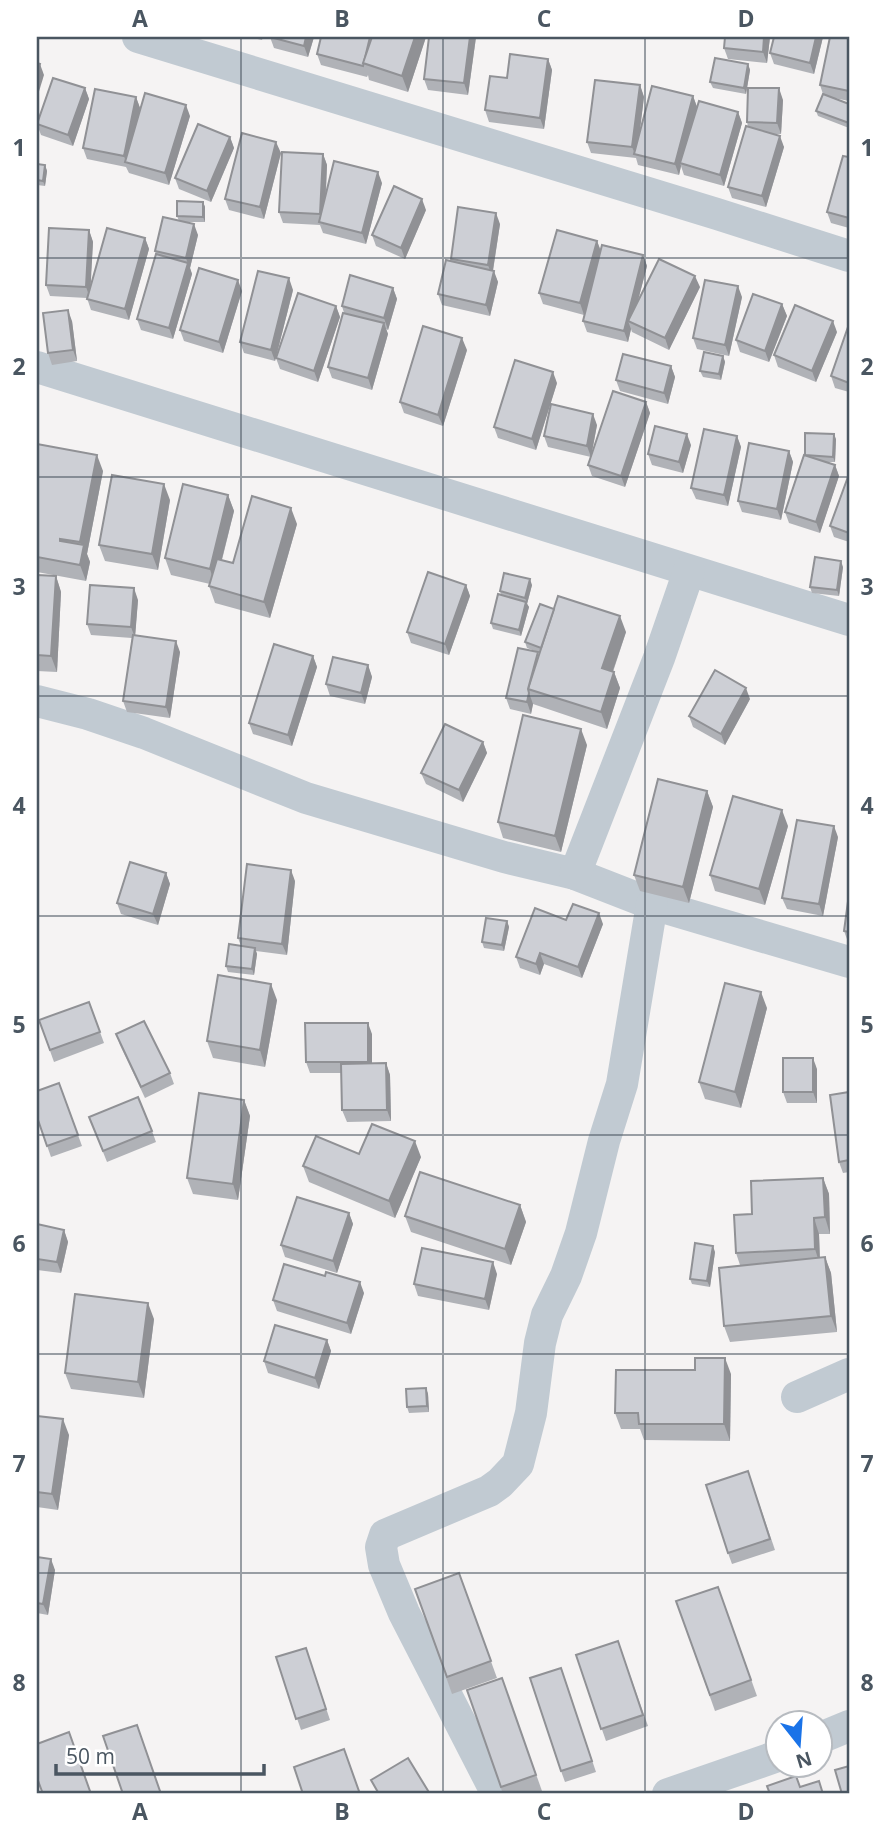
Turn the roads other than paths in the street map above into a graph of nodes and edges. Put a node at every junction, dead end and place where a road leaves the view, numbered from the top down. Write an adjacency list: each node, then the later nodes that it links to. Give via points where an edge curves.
1 (138, 37): 2 (street)
2 (849, 256)
3 (37, 367): 4 (street)
4 (689, 571): 5 (street); 7 (street)
5 (849, 620)
6 (37, 701): 7 (street, via 144,733 306,798)
7 (575, 874): 8 (street)
8 (652, 904): 9 (street); 13 (street, via 622,1084 581,1233 547,1315 518,1464 489,1491 385,1535 382,1541 384,1566 404,1613)
9 (849, 962)
10 (849, 1374): 11 (street)
11 (797, 1397)
12 (764, 1761): 14 (street)
13 (497, 1794)
14 (668, 1794)

